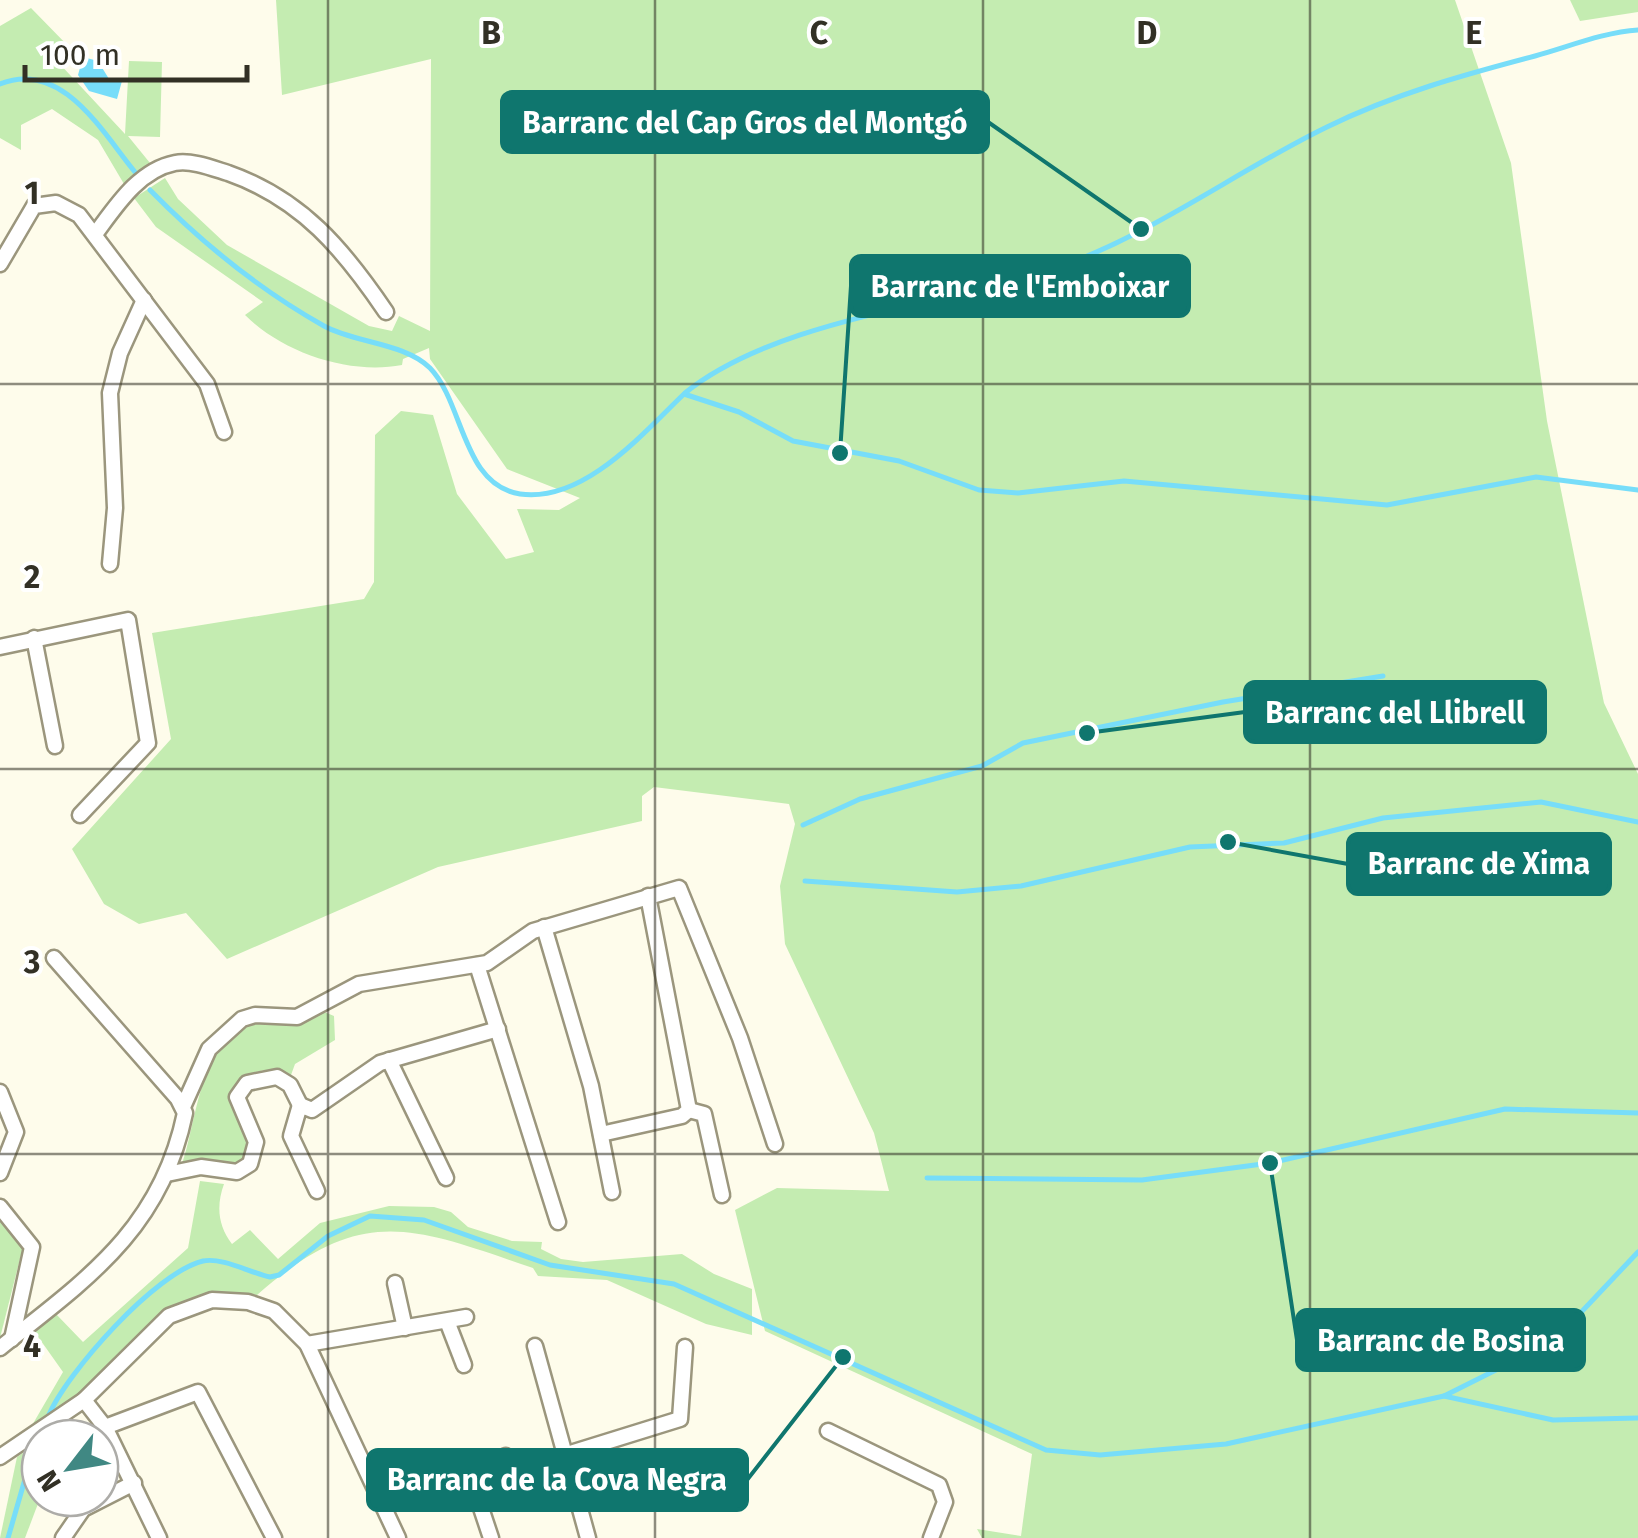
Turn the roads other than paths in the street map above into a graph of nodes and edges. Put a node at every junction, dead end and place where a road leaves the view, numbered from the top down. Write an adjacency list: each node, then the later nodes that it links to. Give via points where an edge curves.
1 (96, 233): 2 (street, via 70,210 40,203); 3 (street); 4 (street, via 126,193 160,170 176,163 216,169 300,210 347,255)
2 (0, 264)
3 (144, 300): 5 (street, via 207,384); 6 (street, via 110,393)
4 (386, 312)
5 (224, 432)
6 (110, 564)
7 (34, 638): 8 (street); 9 (street); 10 (street, via 128,620 148,743)
8 (0, 647)
9 (55, 746)
10 (80, 815)
11 (648, 896): 12 (street); 20 (street); 22 (street, via 684,891)
12 (544, 927): 14 (street); 21 (street)
13 (54, 958): 19 (street)
14 (477, 965): 15 (street); 19 (street, via 359,984 298,1017 242,1019 209,1049)
15 (498, 1029): 16 (street); 30 (street)
16 (389, 1060): 18 (street, via 312,1110); 25 (street)
17 (0, 1092): 23 (street, via 16,1132)
18 (300, 1105): 24 (street, via 277,1077 246,1084 237,1097 256,1142 250,1164 237,1172 200,1167); 26 (street, via 291,1136)
19 (183, 1108): 24 (street)
20 (689, 1110): 21 (street); 28 (street, via 704,1114)
21 (601, 1134): 27 (street)
22 (775, 1144)
23 (0, 1173)
24 (166, 1174): 35 (street, via 153,1204 110,1256)
25 (446, 1178)
26 (316, 1191)
27 (612, 1192)
28 (722, 1195)
29 (0, 1206): 35 (street, via 32,1246)
30 (558, 1222)
31 (395, 1283): 34 (street)
32 (466, 1316): 33 (street)
33 (446, 1320): 34 (street); 39 (street)
34 (404, 1328): 36 (street)
35 (6, 1344)
36 (307, 1344): 40 (street, via 274,1311 224,1299 196,1304 157,1324); 52 (street)
37 (536, 1346): 44 (street)
38 (685, 1347): 44 (street, via 680,1419)
39 (464, 1365)
40 (84, 1400): 41 (street); 47 (street)
41 (98, 1418)
42 (120, 1421): 51 (street, via 198,1392)
43 (828, 1430): 55 (street, via 939,1485 945,1502)
44 (564, 1455): 54 (street)
45 (120, 1456): 48 (street)
46 (506, 1456): 53 (street, via 470,1475)
47 (0, 1457)
48 (134, 1483): 49 (street, via 83,1509); 50 (street)
49 (64, 1538)
50 (159, 1538)
51 (274, 1538)
52 (398, 1538)
53 (490, 1538)
54 (588, 1538)
55 (931, 1538)

